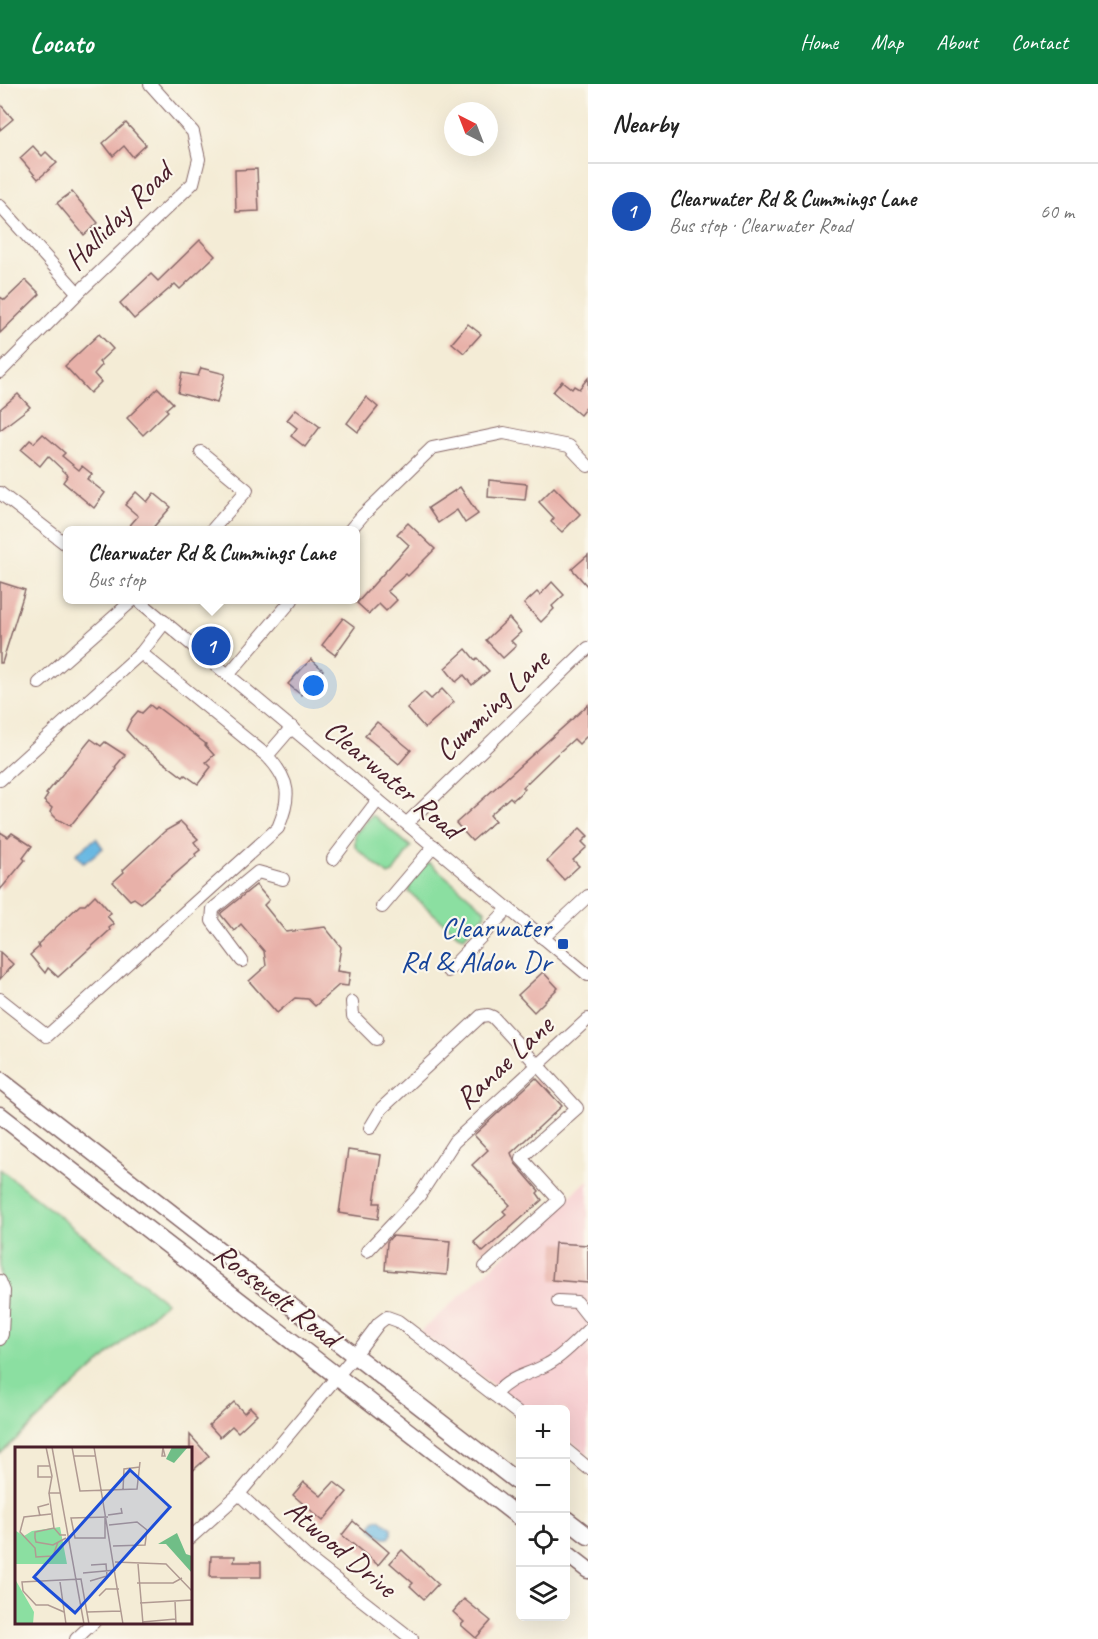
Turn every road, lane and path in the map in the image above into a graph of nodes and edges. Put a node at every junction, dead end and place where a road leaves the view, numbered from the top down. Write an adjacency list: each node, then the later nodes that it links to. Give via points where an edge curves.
1 (150, 84): 3 (street, Halliday Road, via 193,132 199,159 193,183)
2 (0, 206): 3 (street, Halliday Road)
3 (78, 293): 4 (street, Halliday Road)
4 (0, 372)
5 (201, 452): 8 (street, via 247,490)
6 (588, 466): 9 (street, via 569,446 504,433 432,448)
7 (0, 493): 10 (street)
8 (216, 526)
9 (354, 526)
10 (63, 542)
11 (128, 604): 18 (street)
12 (148, 604): 14 (street, Clearwater Road)
13 (289, 604): 17 (street)
14 (165, 622): 16 (street); 17 (street, Clearwater Road)
15 (588, 648): 23 (street, Cumming Lane)
16 (141, 653): 20 (street); 21 (street)
17 (229, 674): 19 (street, Clearwater Road)
18 (39, 683)
19 (292, 727): 20 (street); 22 (street, Clearwater Road)
20 (267, 756): 34 (street, via 285,780 285,812 278,828 47,1036)
21 (0, 780)
22 (378, 800): 23 (street, Clearwater Road); 25 (street)
23 (406, 823): 24 (street, Clearwater Road)
24 (434, 846): 28 (street); 29 (street, Clearwater Road)
25 (333, 859)
26 (283, 879): 31 (street, via 258,872 213,909 212,921)
27 (588, 896): 30 (street)
28 (382, 906)
29 (508, 909): 30 (street, Clearwater Road); 32 (street)
30 (543, 938): 33 (street, Clearwater Road)
31 (242, 961)
32 (448, 971)
33 (588, 975)
34 (0, 999)
35 (352, 1002): 37 (street, via 353,1016)
36 (588, 1019): 38 (street, Ranae Lane)
37 (376, 1039)
38 (538, 1065): 41 (street, via 493,1017 481,1016 382,1108); 42 (street, Ranae Lane, via 454,1142 418,1196); 43 (street, via 577,1108 521,1158 559,1200)
39 (0, 1080): 49 (main road, Roosevelt Road)
40 (0, 1114): 50 (main road, Roosevelt Road)
41 (370, 1128)
42 (367, 1251)
43 (485, 1267)
44 (0, 1281): 48 (street, via 4,1291)
45 (558, 1301): 46 (street, via 577,1302)
46 (588, 1316)
47 (588, 1330): 51 (street, via 547,1365 506,1382)
48 (0, 1339)
49 (355, 1355): 50 (street); 51 (street, via 387,1317 398,1321); 55 (main road, Roosevelt Road)
50 (338, 1377): 56 (street); 57 (main road, Roosevelt Road)
51 (494, 1395): 52 (street)
52 (516, 1412)
53 (570, 1453): 54 (street)
54 (588, 1468)
55 (516, 1481)
56 (239, 1494): 59 (street); 65 (street, Atwood Drive, via 308,1558)
57 (516, 1515)
58 (570, 1522): 60 (main road)
59 (192, 1536)
60 (588, 1536)
61 (570, 1556): 62 (main road)
62 (588, 1570)
63 (93, 1624): 64 (street)
64 (76, 1639)
65 (412, 1639)

